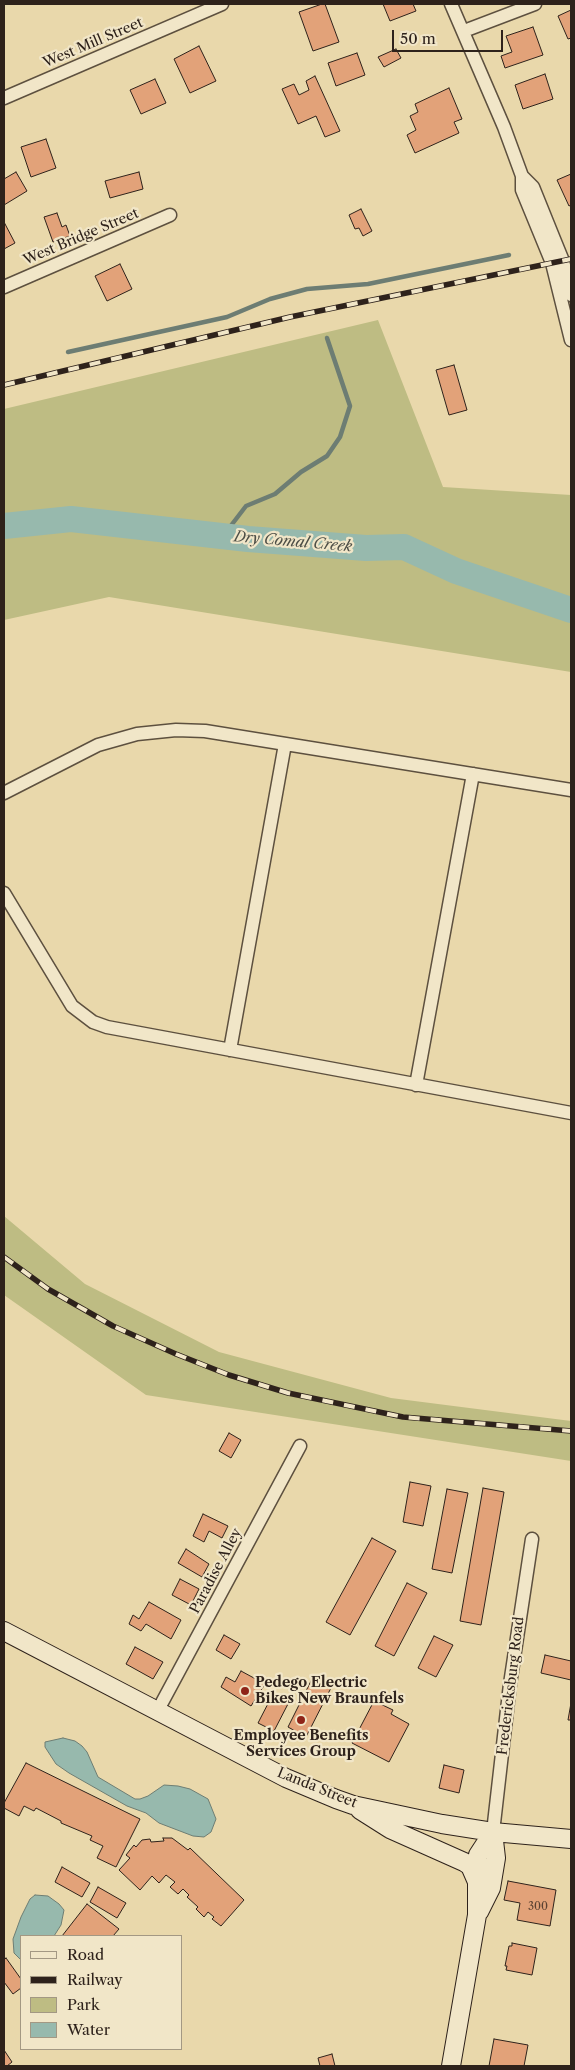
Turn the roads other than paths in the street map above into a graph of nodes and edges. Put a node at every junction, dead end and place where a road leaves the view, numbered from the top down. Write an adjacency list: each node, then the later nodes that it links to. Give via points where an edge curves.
1 (222, 4): 5 (street, West Mill Street)
2 (452, 4): 4 (street)
3 (535, 4): 4 (street)
4 (464, 31): 6 (street)
5 (4, 98)
6 (522, 176): 9 (street, via 533,187 563,261); 10 (street, via 522,190 552,263)
7 (170, 215): 8 (street, West Bridge Street)
8 (4, 287)
9 (571, 292)
10 (571, 340)
11 (285, 744): 12 (street); 14 (street, via 206,731 137,734 98,745); 16 (street)
12 (473, 774): 13 (street); 17 (street)
13 (571, 790)
14 (4, 793)
15 (4, 893): 16 (street, via 72,1006 93,1022)
16 (230, 1050): 17 (street)
17 (416, 1086): 18 (street)
18 (571, 1113)
19 (300, 1446): 22 (street, Paradise Alley)
20 (532, 1539): 24 (street, Fredericksburg Road, via 510,1684)
21 (4, 1631): 22 (main road, Landa Street)
22 (158, 1710): 23 (main road, Landa Street, via 286,1778)
23 (353, 1805): 24 (main road, Landa Street); 26 (main road, via 390,1829 464,1862 470,1866)
24 (494, 1832): 25 (main road, Landa Street); 26 (main road, Fredericksburg Road, via 478,1855); 27 (main road, Fredericksburg Road, via 496,1858 491,1888)
25 (571, 1839)
26 (477, 1883): 27 (main road, Fredericksburg Road)
27 (477, 1915): 28 (main road, Fredericksburg Road)
28 (450, 2066)

